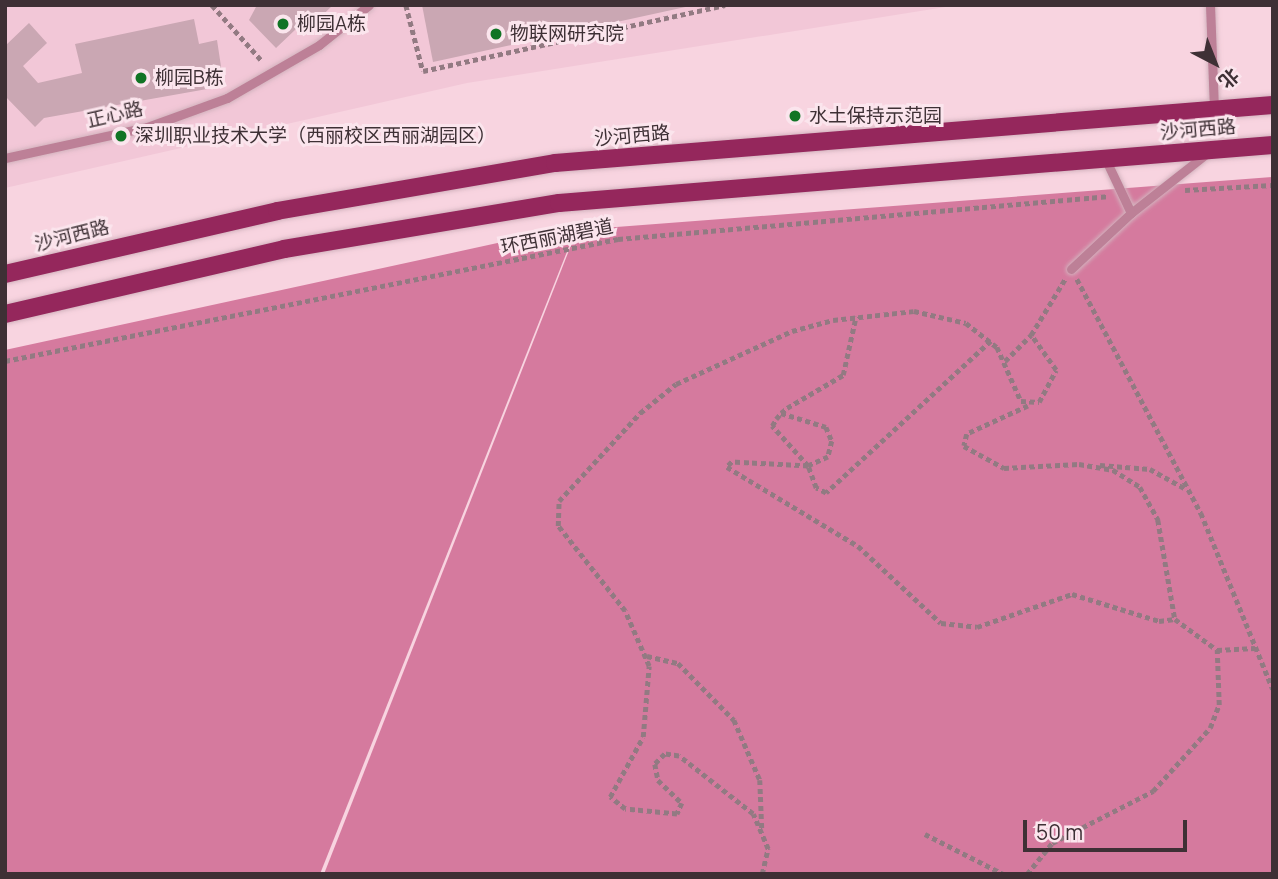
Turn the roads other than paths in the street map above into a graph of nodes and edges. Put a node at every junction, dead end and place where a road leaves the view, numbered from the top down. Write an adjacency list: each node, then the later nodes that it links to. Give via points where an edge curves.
1 (369, 5): 7 (lane, 正心路, via 274,74 147,127)
2 (1210, 5): 4 (lane)
3 (1273, 105): 4 (main road, 沙河西路)
4 (1214, 110): 11 (main road, 沙河西路, via 555,163 277,211)
5 (1273, 145): 6 (main road, 沙河西路)
6 (1211, 149): 8 (main road, 沙河西路); 9 (lane, via 1165,191)
7 (5, 158)
8 (1105, 158): 9 (lane); 12 (main road, 沙河西路, via 559,203 284,249)
9 (1131, 213): 10 (lane)
10 (1071, 269)
11 (5, 274)
12 (5, 314)

